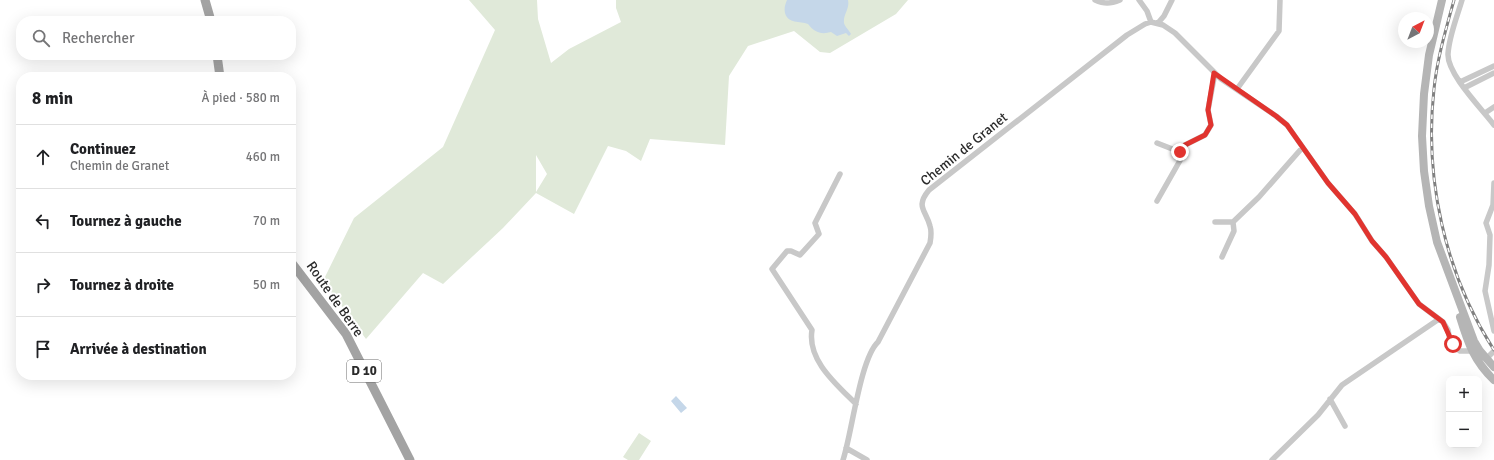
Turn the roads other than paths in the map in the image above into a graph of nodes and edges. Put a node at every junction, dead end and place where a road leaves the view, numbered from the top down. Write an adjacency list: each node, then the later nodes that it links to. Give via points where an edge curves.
1 (205, 0): 9 (main road)
2 (1095, 0): 3 (street, via 1102,4)
3 (1120, 0)
4 (1138, 0): 10 (street)
5 (1172, 0): 11 (street)
6 (1280, 0): 19 (street, via 1279,31)
7 (1442, 0): 37 (street, via 1424,94 1424,171 1437,242 1453,296)
8 (1462, 0): 17 (street, via 1448,55 1450,65)
9 (210, 16)
10 (1151, 22): 11 (street); 44 (street, Chemin de Granet, via 1126,35 924,196 922,207 932,234 930,243 878,342 871,350)
11 (1158, 23): 15 (street, via 1175,33)
12 (218, 60): 14 (main road)
13 (1494, 66): 17 (street)
14 (219, 72)
15 (1214, 73): 19 (street); 25 (street, via 1208,110 1211,125 1205,135 1185,145)
16 (1494, 73): 18 (street)
17 (1460, 82): 18 (street)
18 (1464, 88): 21 (street)
19 (1237, 89): 24 (street, via 1287,125)
20 (1494, 107): 21 (street)
21 (1485, 112): 22 (street)
22 (1494, 125)
23 (1157, 143): 25 (street)
24 (1302, 148): 30 (street); 35 (street, via 1355,214 1419,304)
25 (1180, 152): 28 (street, via 1182,157)
26 (840, 174): 44 (street, via 815,223 819,234 800,255 787,251 772,269 812,330 810,341 823,370)
27 (1494, 184): 31 (street, via 1494,205 1486,223)
28 (1157, 201)
29 (1215, 222): 30 (street)
30 (1233, 222): 32 (street, via 1234,231)
31 (1492, 233): 33 (street)
32 (1222, 257)
33 (1492, 264): 36 (street, via 1486,291)
34 (296, 269): 47 (main road, Route de Berre / D 10, via 346,334)
35 (1440, 319): 37 (street, via 1456,348 1464,352); 43 (street, via 1342,385)
36 (1494, 331)
37 (1475, 349): 39 (street); 40 (street)
38 (1494, 351): 39 (street)
39 (1486, 359): 40 (street); 41 (street)
40 (1480, 365): 42 (street)
41 (1494, 367)
42 (1494, 380)
43 (1330, 400): 45 (street); 50 (street)
44 (856, 404): 46 (street, Chemin de Granet)
45 (1345, 426)
46 (846, 448): 48 (street, Chemin de Granet); 49 (street)
47 (410, 460)
48 (843, 460)
49 (867, 460)
50 (1272, 460)

